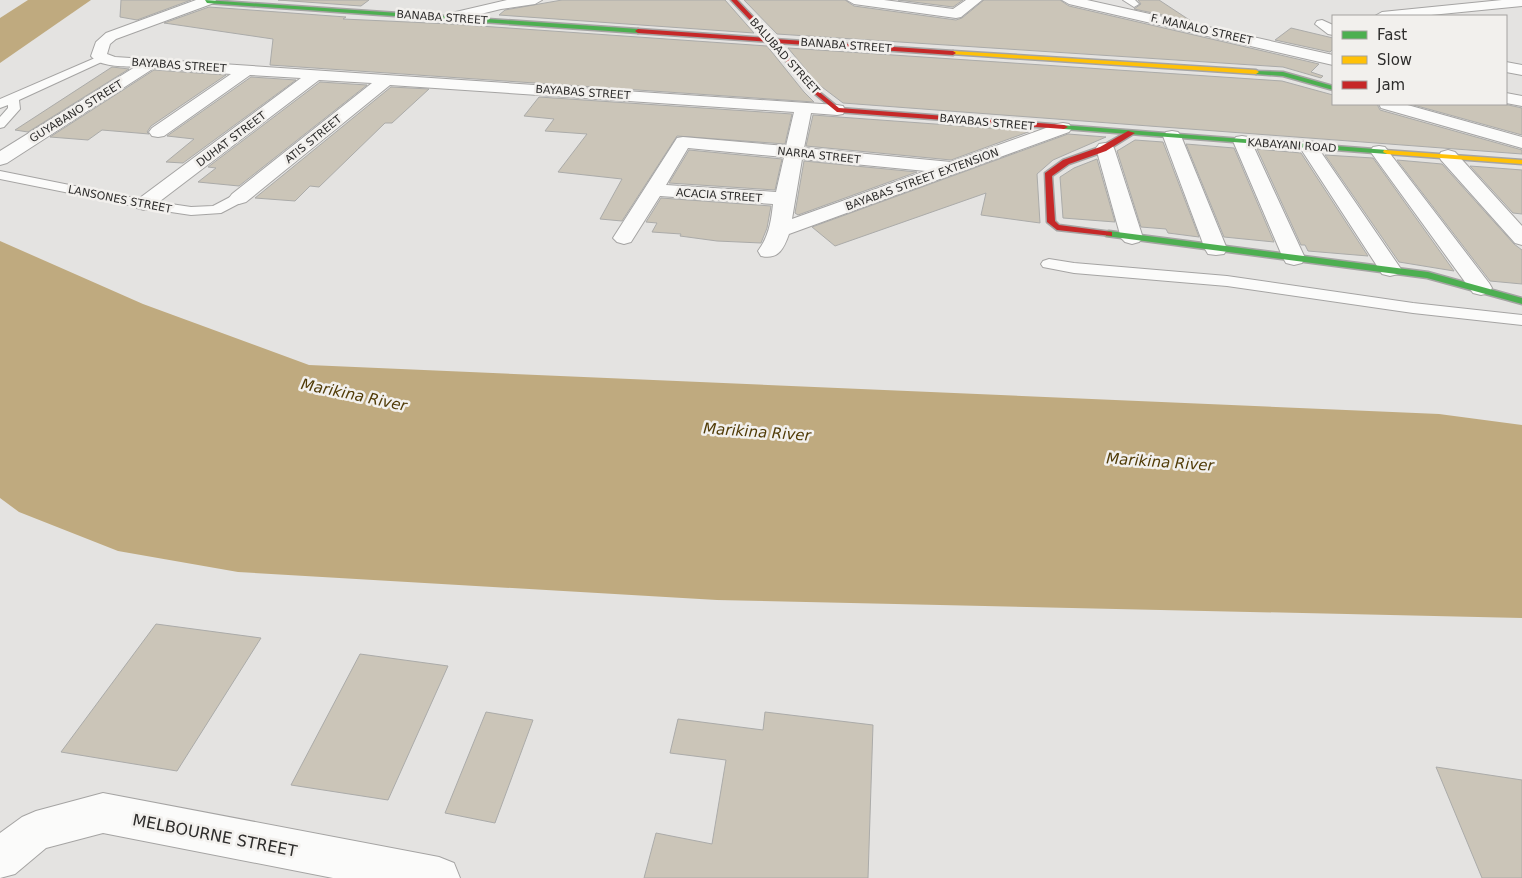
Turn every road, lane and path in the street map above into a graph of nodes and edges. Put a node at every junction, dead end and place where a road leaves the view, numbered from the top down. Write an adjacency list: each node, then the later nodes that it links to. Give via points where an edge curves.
1 (208, 0): 9 (street, BANABA STREET); 11 (street, via 111,36 103,42 99,56)
2 (535, 0): 9 (street)
3 (734, 0): 10 (street, BALUBAD STREET)
4 (854, 0): 5 (street, via 956,14)
5 (975, 0)
6 (1069, 0): 12 (street, F. MANALO STREET)
7 (1522, 2): 8 (street)
8 (1392, 15)
9 (452, 17): 10 (street, BANABA STREET)
10 (771, 39): 17 (street, BANABA STREET, via 1283,74); 24 (street, BALUBAD STREET, via 811,88)
11 (102, 58): 13 (street, BAYABAS STREET); 19 (lane)
12 (1332, 60)
13 (152, 63): 14 (street, BAYABAS STREET); 37 (street, GUYABANO STREET)
14 (247, 70): 15 (street, BAYABAS STREET); 27 (street)
15 (317, 74): 16 (street, BAYABAS STREET); 44 (street, DUHAT STREET)
16 (387, 79): 23 (street, BAYABAS STREET); 42 (street, ATIS STREET)
17 (1332, 88)
18 (1507, 98): 20 (street)
19 (13, 99): 21 (lane); 25 (lane, via 14,109)
20 (1522, 100)
21 (0, 104)
22 (1390, 105): 31 (street)
23 (804, 107): 24 (street, BAYABAS STREET); 35 (street)
24 (837, 110): 26 (street, BAYABAS STREET)
25 (0, 124)
26 (1063, 128): 28 (street, KABAYANI ROAD); 39 (street, BAYABAS STREET EXTENSION)
27 (158, 132)
28 (1131, 133): 29 (street, KABAYANI ROAD); 33 (street)
29 (1172, 136): 30 (street, KABAYANI ROAD); 49 (street)
30 (1242, 141): 32 (street, KABAYANI ROAD); 51 (street)
31 (1522, 143)
32 (1308, 146): 34 (street, KABAYANI ROAD); 53 (street)
33 (1105, 148): 47 (street); 47 (street, via 1053,169 1048,175 1051,222 1065,229)
34 (1379, 151): 36 (street, KABAYANI ROAD); 54 (street)
35 (795, 153): 39 (street, NARRA STREET); 41 (street, NARRA STREET, via 681,143); 43 (street)
36 (1448, 156): 38 (street, KABAYANI ROAD); 48 (street)
37 (0, 159)
38 (1522, 162)
39 (953, 168): 45 (street, BAYABAS STREET EXTENSION)
40 (0, 175): 44 (lane, LANSONES STREET)
41 (655, 190): 43 (street, ACACIA STREET); 46 (street)
42 (239, 198): 44 (lane, LANSONES STREET, via 216,210 191,211)
43 (784, 199): 45 (street)
44 (144, 204)
45 (780, 230): 50 (street)
46 (624, 238)
47 (1132, 238): 49 (street)
48 (1522, 239)
49 (1216, 249): 51 (street)
50 (769, 251)
51 (1294, 258): 53 (street)
52 (1049, 264): 56 (lane, via 1227,281)
53 (1390, 269): 54 (street)
54 (1481, 288): 55 (street)
55 (1522, 301)
56 (1522, 320)
57 (0, 859): 58 (street, MELBOURNE STREET, via 36,831 103,813)
58 (439, 878)

